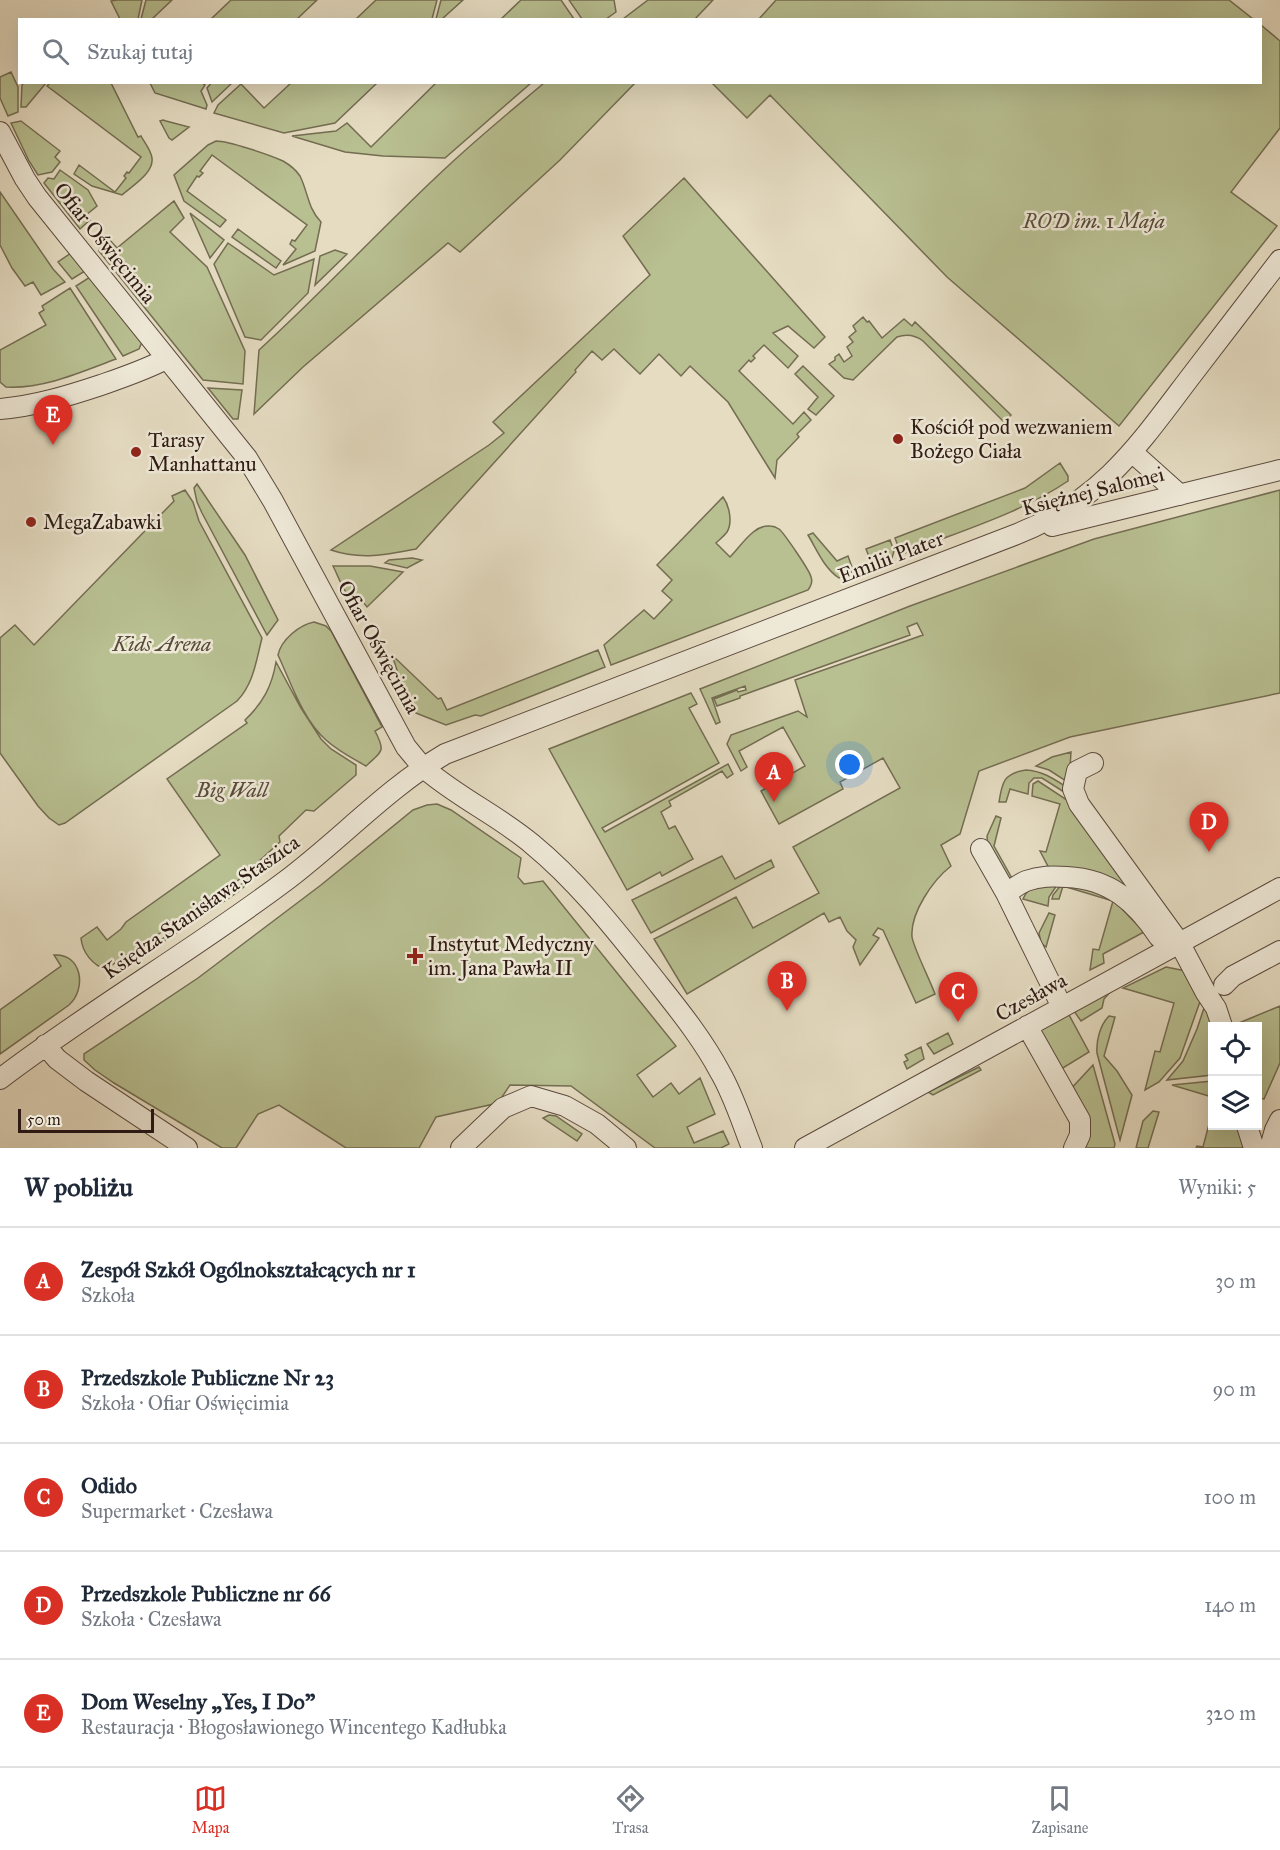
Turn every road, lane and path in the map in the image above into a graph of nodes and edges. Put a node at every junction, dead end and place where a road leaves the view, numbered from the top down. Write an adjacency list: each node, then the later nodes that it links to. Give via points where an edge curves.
1 (0, 132): 3 (street, Ofiar Oświęcimia, via 37,197)
2 (1280, 260): 5 (street, Emilii Plater)
3 (166, 358): 4 (street, via 144,370 72,395); 10 (street, Ofiar Oświęcimia, via 260,479 406,747)
4 (0, 409)
5 (1132, 452): 7 (street, Księżnej Salomei); 8 (street, Emilii Plater, via 1074,506)
6 (1280, 470): 7 (street, Księżnej Salomei)
7 (1180, 495): 8 (street, Księżnej Salomei)
8 (1017, 534): 10 (street, Emilii Plater, via 474,742)
9 (1093, 764): 14 (street, via 1077,771 1073,789 1079,804)
10 (423, 767): 20 (street, Księdza Stanisława Staszica, via 285,881); 27 (street, Ofiar Oświęcimia, via 529,841 598,909 709,1053 724,1078)
11 (981, 849): 13 (street)
12 (1280, 888): 14 (street, Czesława)
13 (1006, 893): 14 (street, via 1047,875 1096,881 1120,893); 17 (street)
14 (1173, 946): 17 (street, Czesława); 18 (street, via 1216,1008)
15 (1280, 951): 16 (street, via 1233,976)
16 (1224, 985)
17 (1062, 1007): 19 (street, Czesława)
18 (1221, 1022)
19 (1027, 1026): 28 (street, Czesława); 29 (street, via 1080,1120 1080,1135)
20 (45, 1045): 21 (street, Księdza Stanisława Staszica); 24 (street, via 86,1081)
21 (0, 1079)
22 (1280, 1120): 31 (street)
23 (1249, 1130): 30 (street)
24 (187, 1148)
25 (461, 1148): 26 (street, via 503,1108 531,1096 566,1106 597,1124)
26 (626, 1148)
27 (752, 1148)
28 (805, 1148)
29 (1074, 1148)
30 (1254, 1148)
31 (1270, 1148)

